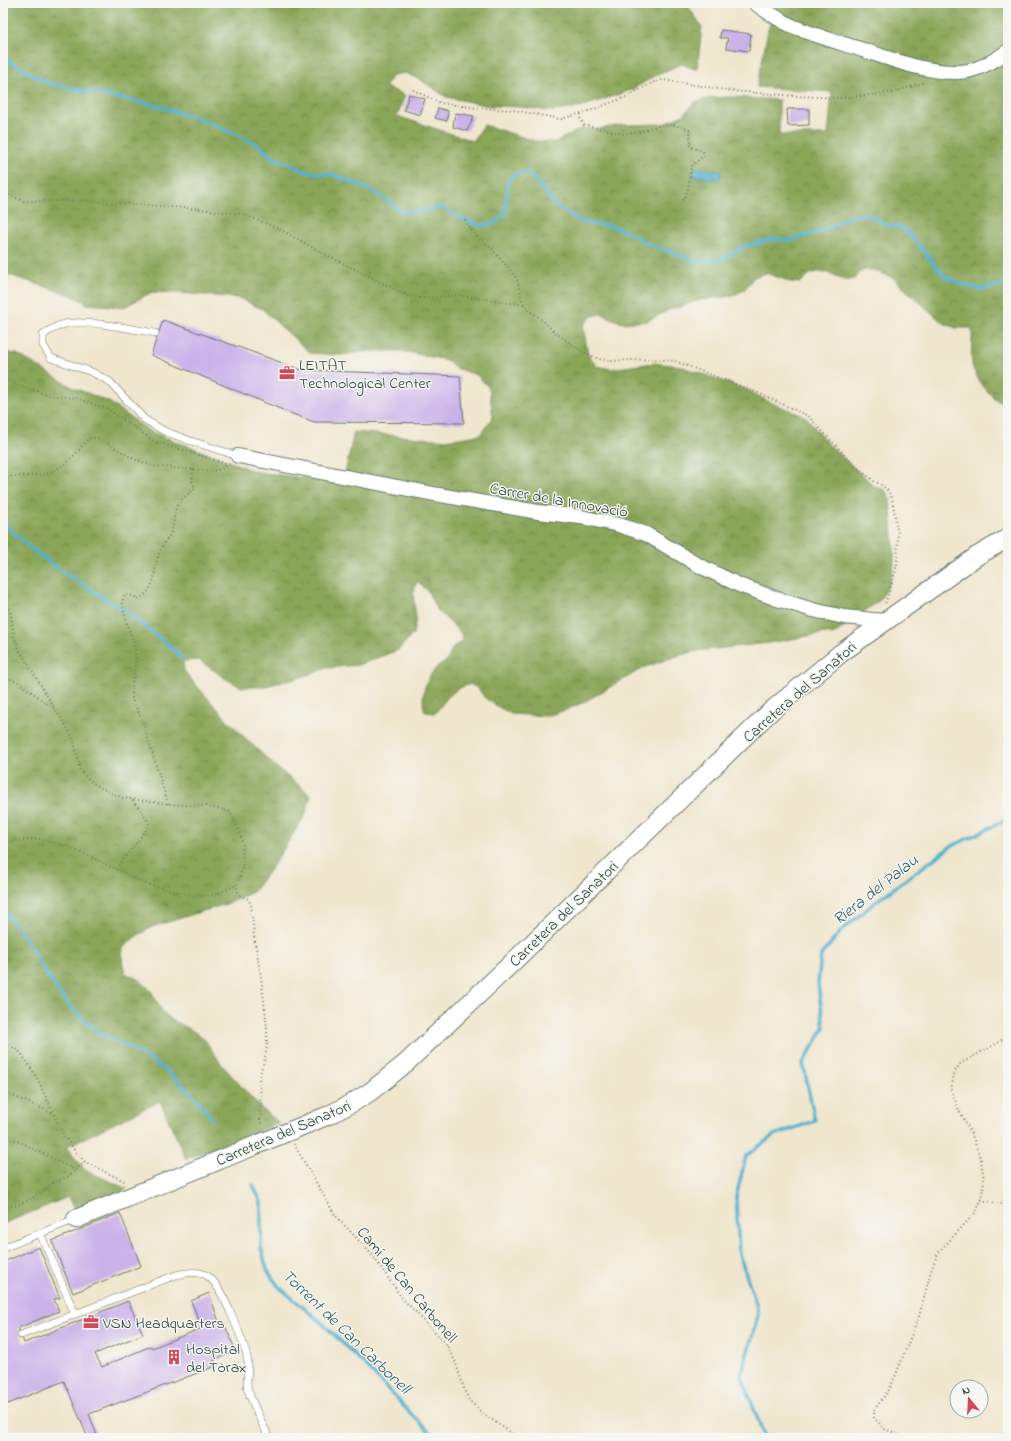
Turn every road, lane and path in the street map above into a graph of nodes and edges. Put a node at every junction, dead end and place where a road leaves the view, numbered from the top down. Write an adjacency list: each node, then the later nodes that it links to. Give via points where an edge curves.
1 (755, 3): 4 (street, via 770,14 813,34 898,61)
2 (1008, 51): 4 (street, via 972,70)
3 (3, 70): 5 (path)
4 (945, 72): 7 (path, via 938,78 895,92 842,98 732,91 663,80)
5 (6, 76)
6 (413, 90): 7 (path, via 441,103 457,106 513,110 561,119)
7 (581, 114): 9 (path, via 580,119 584,125 623,134 658,126 675,125 690,130 690,147 703,151 704,156 691,166 688,190)
8 (3, 189): 11 (path, via 9,195 24,201 95,201 242,214 279,229 408,296 428,298 457,295)
9 (682, 202)
10 (465, 220): 11 (path, via 474,234 492,249 515,276)
11 (524, 305): 20 (path, via 581,352 612,361 675,361 758,393 808,416 856,467 883,486 892,498 898,535 897,564 886,598)
12 (155, 333): 15 (lane, via 75,322 53,327 43,335 43,345 51,358 92,372 110,382 144,419 164,431)
13 (3, 379): 15 (path, via 43,393 75,398 106,408 154,441 218,462)
14 (254, 459): 15 (street, Carrer de la Innovació); 15 (path, via 235,465); 20 (street, Carrer de la Innovació, via 619,526 646,534 706,569 777,600 844,617)
15 (233, 460): 16 (path, via 218,470)
16 (193, 469): 17 (path, via 144,463 102,440 93,438 60,468 53,471 36,475); 24 (path, via 192,482 195,488 180,500 176,509 173,528 160,550 152,588 138,599 124,594 122,599 126,621 135,646 133,704 143,723)
17 (3, 476)
18 (1008, 538): 20 (street, Carretera del Sanatori, via 977,556)
19 (3, 585): 22 (path, via 14,636 20,651)
20 (885, 621): 32 (street, Carretera del Sanatori, via 841,653 771,711 406,1063 352,1103)
21 (3, 676): 22 (path, via 18,682)
22 (56, 710): 23 (path, via 74,742 80,770 96,785 113,794)
23 (130, 798): 24 (path); 26 (path, via 149,824)
24 (168, 804): 27 (path, via 206,806 230,812 242,844 242,870)
25 (3, 842): 26 (path, via 39,839 66,846)
26 (116, 869): 27 (path, via 142,883 197,896 216,894)
27 (237, 884): 33 (path, via 240,895 248,899 251,905 263,991 267,1046 259,1080 260,1120)
28 (1008, 1036): 38 (path, via 961,1063 955,1070 950,1089 981,1160 984,1180)
29 (3, 1040): 31 (path, via 21,1052)
30 (3, 1092): 31 (path)
31 (54, 1113): 35 (path, via 64,1134)
32 (288, 1132): 33 (street, Carretera del Sanatori); 47 (path, Camí de Can Carbonell, via 335,1215 373,1256 402,1298 451,1351 470,1400 482,1413)
33 (268, 1140): 37 (street, Carretera del Sanatori)
34 (3, 1142): 36 (path, via 14,1139)
35 (85, 1162): 36 (path); 37 (path)
36 (75, 1170): 40 (path, via 29,1200)
37 (144, 1191): 41 (street, Carretera del Sanatori)
38 (981, 1200): 39 (path); 48 (path, via 976,1212 938,1253 919,1316 895,1377 874,1410 874,1418 885,1430)
39 (1008, 1205)
40 (3, 1207)
41 (76, 1219): 42 (lane)
42 (40, 1233): 43 (lane); 44 (lane)
43 (3, 1248)
44 (75, 1314): 45 (lane); 46 (lane, via 176,1275 194,1272 208,1277 217,1285 243,1344 248,1362 248,1389)
45 (21, 1335)
46 (269, 1438)
47 (519, 1438)
48 (903, 1438)

